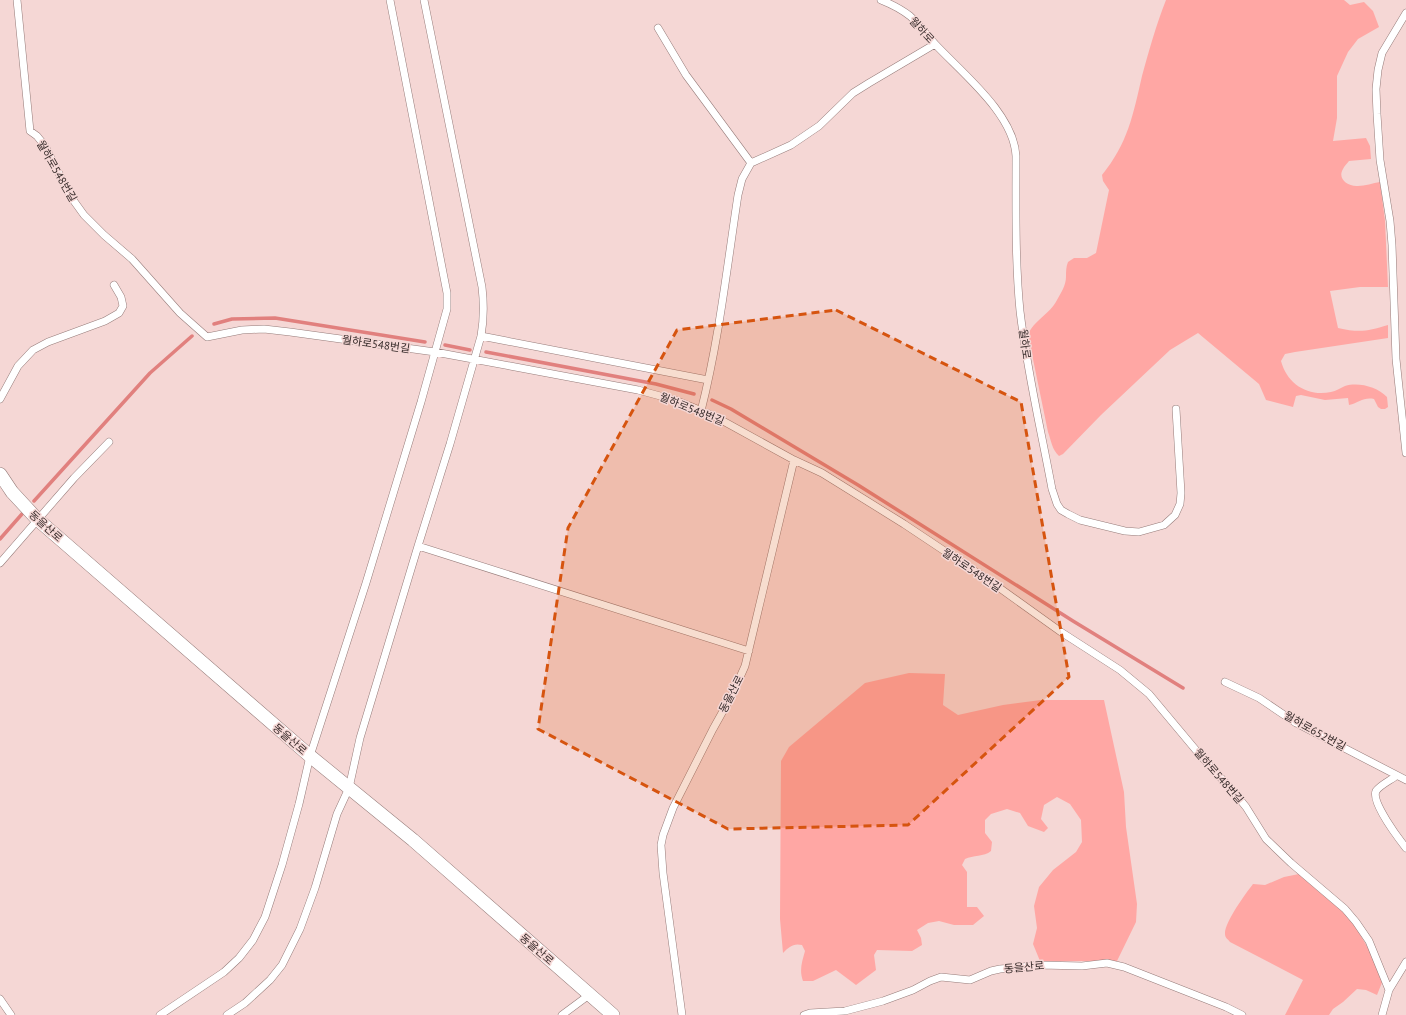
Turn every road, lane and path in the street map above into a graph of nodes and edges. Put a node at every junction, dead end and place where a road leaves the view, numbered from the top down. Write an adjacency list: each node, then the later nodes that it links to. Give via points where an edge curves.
1 (17, 0): 11 (lane, 월하로548번길, via 30,131 45,146 62,182 84,215 132,259 180,313 207,337 242,330 264,329)
2 (390, 0): 11 (lane, via 447,293 447,309)
3 (424, 0): 10 (lane, via 482,287 484,318)
4 (880, 0): 7 (lane, 월하로, via 911,17)
5 (1406, 13): 18 (lane, via 1382,54 1376,89 1380,160 1392,245 1396,359)
6 (658, 28): 8 (lane, via 686,75)
7 (935, 44): 8 (lane, via 853,93 819,126 791,145); 15 (lane, 월하로, via 990,101 1014,141 1020,311 1052,490 1062,510 1080,520 1139,532 1164,525 1175,515 1180,504)
8 (751, 163): 13 (lane, via 742,179 738,195 723,303)
9 (114, 285): 14 (lane, via 121,298 120,313 32,350 18,366)
10 (481, 336): 12 (lane); 13 (lane)
11 (435, 352): 12 (lane, 월하로548번길); 26 (lane, via 366,583)
12 (474, 360): 16 (lane, 월하로548번길, via 638,390 675,400); 22 (lane)
13 (708, 380): 16 (lane)
14 (0, 399)
15 (1176, 409)
16 (701, 411): 19 (lane, 월하로548번길)
17 (109, 442): 21 (lane)
18 (1406, 452)
19 (794, 460): 24 (lane, 동을산로); 32 (lane, 월하로548번길, via 822,473 904,524 1136,682 1233,791 1266,839 1345,909 1356,922 1369,941)
20 (0, 474): 21 (street, 동을산로, via 12,492)
21 (37, 519): 23 (lane); 26 (street, 동을산로)
22 (418, 546): 24 (lane); 29 (lane, via 360,738)
23 (0, 563)
24 (749, 651): 40 (lane, 동을산로, via 732,695 673,808 663,835 663,874)
25 (1225, 682): 27 (lane, 월하로652번길, via 1259,698 1296,722)
26 (310, 756): 29 (street, 동을산로); 36 (lane, via 282,865 265,917 253,940 224,972)
27 (1396, 776): 28 (lane, 월하로652번길); 30 (lane, via 1380,787 1375,798)
28 (1406, 780)
29 (349, 788): 33 (street, 동을산로, via 413,840); 37 (lane, via 337,814 315,888 292,947 270,980 245,1003)
30 (1406, 848)
31 (1406, 962): 32 (lane)
32 (1388, 990): 43 (lane)
33 (590, 995): 38 (lane); 39 (street, 동을산로)
34 (0, 999): 35 (lane)
35 (11, 1015)
36 (160, 1015)
37 (227, 1015)
38 (562, 1015)
39 (613, 1015)
40 (682, 1015)
41 (804, 1015): 42 (lane, 동을산로, via 810,1012 846,1011 883,1001 941,977 970,980 991,971 1020,966 1082,966 1107,963 1124,967)
42 (1242, 1015)
43 (1382, 1015)

